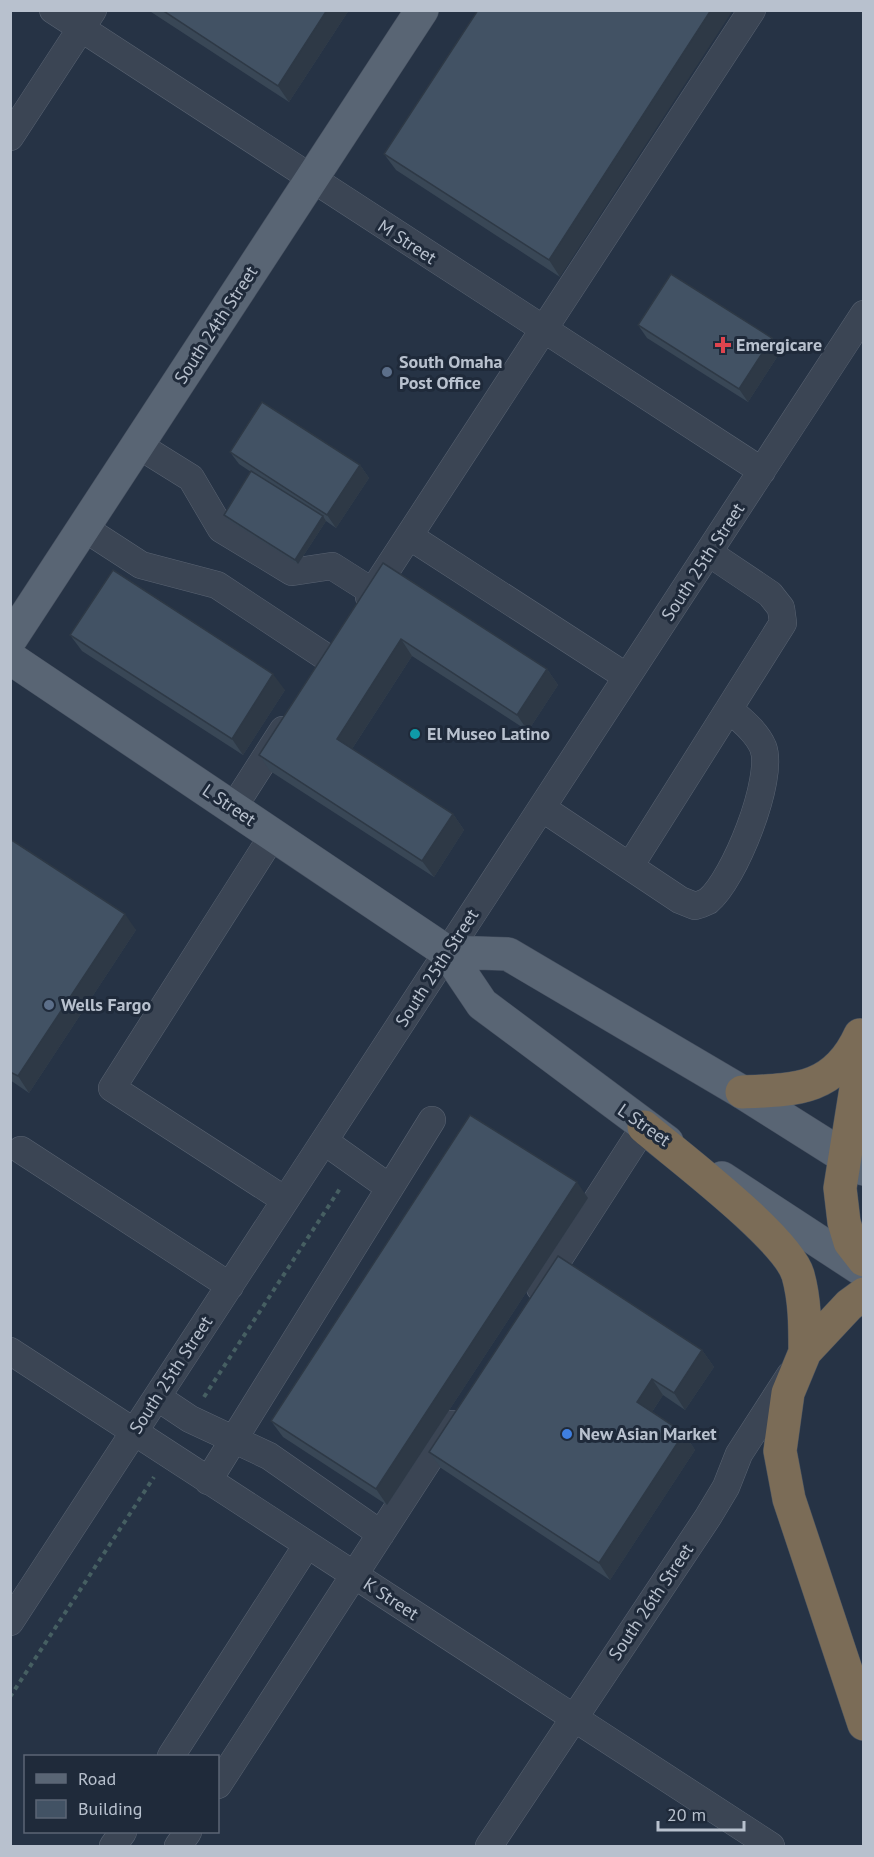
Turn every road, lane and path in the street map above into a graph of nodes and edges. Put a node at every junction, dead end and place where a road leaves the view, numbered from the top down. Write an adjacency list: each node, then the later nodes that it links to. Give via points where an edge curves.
1 (53, 10): 4 (street, M Street)
2 (422, 10): 6 (main road, South 24th Street)
3 (752, 10): 8 (street)
4 (87, 20): 5 (street); 6 (street, M Street)
5 (10, 137)
6 (311, 180): 8 (street, M Street); 9 (main road, South 24th Street)
7 (864, 314): 10 (street, South 25th Street)
8 (543, 330): 10 (street, M Street); 12 (street)
9 (138, 445): 11 (main road, South 24th Street); 14 (street, via 191,478 221,529 292,572 332,566)
10 (762, 471): 13 (street, South 25th Street)
11 (84, 528): 14 (street, via 141,565 217,585 335,650); 15 (main road, South 24th Street)
12 (409, 536): 14 (street); 17 (street)
13 (709, 553): 17 (street, South 25th Street); 19 (street, via 770,594 781,608 783,623)
14 (373, 592)
15 (10, 640)
16 (10, 658): 21 (main road, L Street)
17 (627, 677): 20 (street, South 25th Street)
18 (297, 709): 21 (street)
19 (729, 709): 23 (street); 23 (street, via 753,731 763,747 766,766 752,828 717,891 707,902 695,906)
20 (542, 807): 23 (street); 24 (street, South 25th Street)
21 (233, 808): 22 (main road, L Street)
22 (273, 835): 24 (main road, L Street); 34 (street, via 112,1088)
23 (630, 866)
24 (447, 952): 27 (main road, via 508,954); 29 (main road, L Street, via 482,1004); 30 (street, South 25th Street)
25 (864, 1028): 27 (highway, via 836,1072 818,1082 781,1090)
26 (864, 1038): 32 (highway)
27 (742, 1092): 32 (main road)
28 (432, 1120): 33 (street)
29 (644, 1127): 36 (main road, L Street); 39 (street); 41 (highway, via 778,1242 798,1273)
30 (324, 1140): 33 (street); 34 (street, South 25th Street)
31 (21, 1150): 37 (street)
32 (855, 1162): 35 (highway, via 840,1188 850,1242)
33 (390, 1188): 45 (street)
34 (285, 1200): 37 (street, South 25th Street)
35 (864, 1260)
36 (864, 1271)
37 (230, 1286): 42 (street, South 25th Street)
38 (864, 1294): 41 (highway)
39 (523, 1314)
40 (10, 1351): 44 (street, K Street)
41 (805, 1352): 51 (street, South 26th Street, via 739,1454 708,1517); 52 (highway, via 788,1393 780,1451 789,1499)
42 (157, 1396): 44 (street, South 25th Street); 45 (street, via 190,1419)
43 (465, 1404): 47 (street)
44 (134, 1432): 46 (street, K Street); 50 (street, South 25th Street)
45 (234, 1439): 46 (street); 47 (street, via 269,1456)
46 (208, 1481): 48 (street, K Street)
47 (381, 1534): 49 (street)
48 (307, 1545): 49 (street, K Street); 53 (street)
49 (354, 1575): 51 (street, K Street); 54 (street)
50 (10, 1622)
51 (573, 1718): 59 (street, South 26th Street); 60 (street, K Street)
52 (864, 1724)
53 (172, 1755)
54 (219, 1783)
55 (122, 1833): 57 (street)
56 (187, 1833): 58 (street)
57 (113, 1846)
58 (178, 1846)
59 (489, 1846)
60 (771, 1846)

